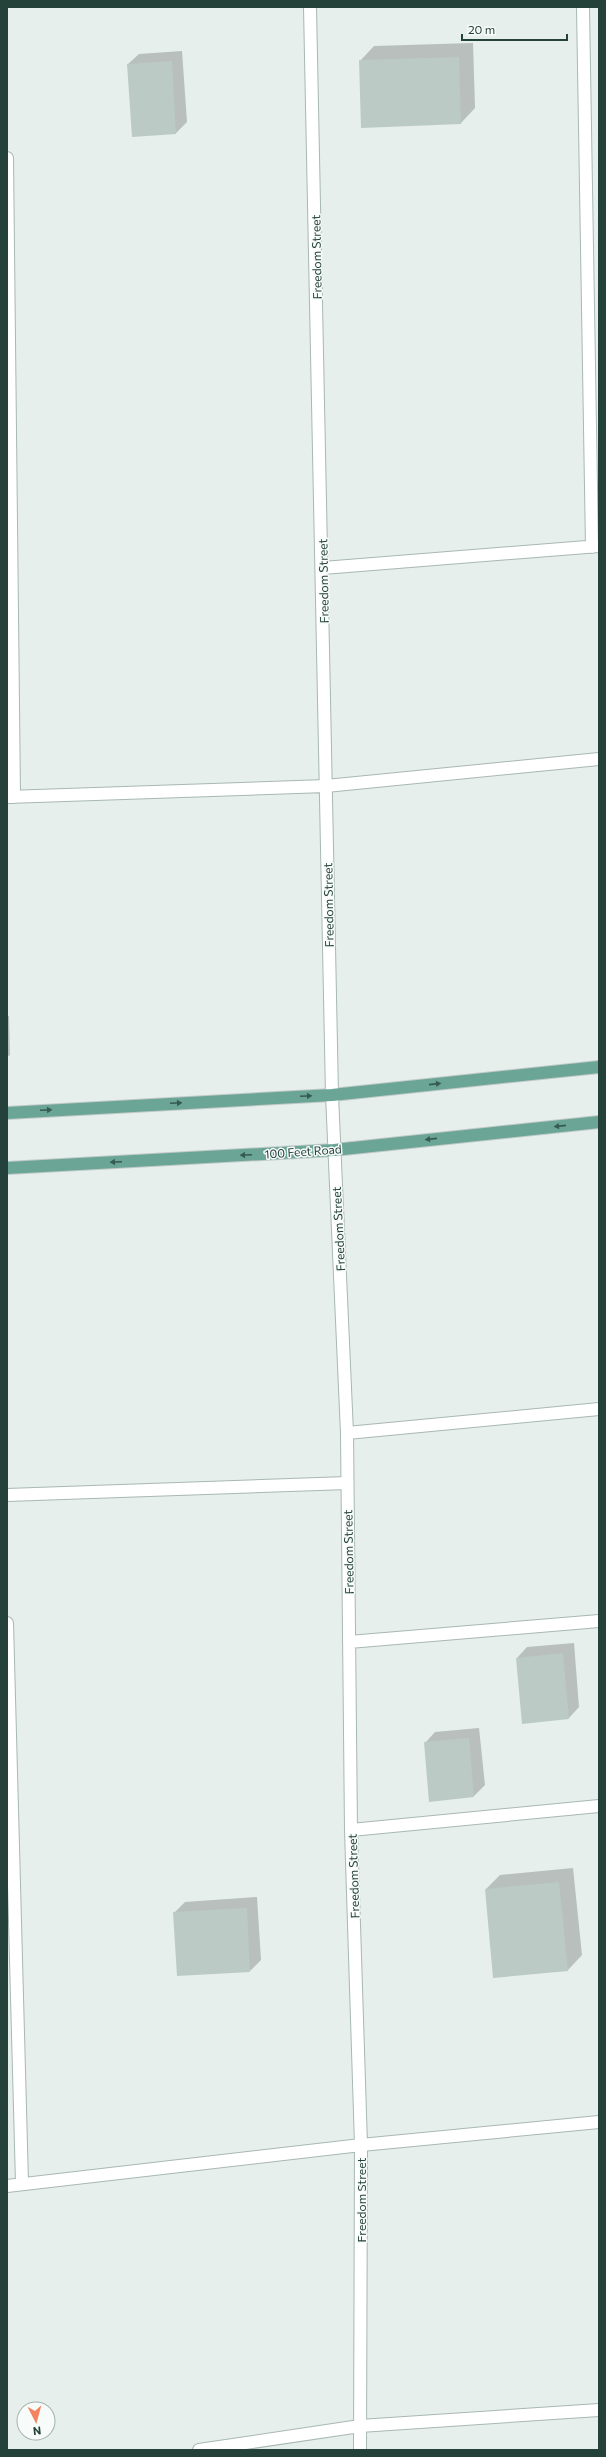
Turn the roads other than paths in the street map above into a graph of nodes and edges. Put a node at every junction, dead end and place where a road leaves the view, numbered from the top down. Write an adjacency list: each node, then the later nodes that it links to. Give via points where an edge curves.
1 (310, 7): 7 (street, Freedom Street)
2 (583, 7): 6 (street)
3 (7, 158): 4 (street)
4 (8, 258): 5 (street)
5 (9, 435): 8 (street)
6 (596, 546): 7 (street)
7 (323, 568): 10 (street, Freedom Street)
8 (9, 615): 11 (street)
9 (599, 759): 10 (street)
10 (326, 786): 11 (street); 13 (street, Freedom Street)
11 (11, 797)
12 (599, 1067): 13 (main road, one-way to 12)
13 (332, 1095): 14 (main road, one-way to 13); 16 (street, Freedom Street)
14 (7, 1113)
15 (599, 1122): 16 (main road, 100 Feet Road, one-way to 16)
16 (334, 1150): 17 (main road, 100 Feet Road, one-way to 17); 19 (street, Freedom Street)
17 (7, 1168)
18 (599, 1408): 19 (street)
19 (347, 1433): 20 (street, Freedom Street)
20 (347, 1483): 21 (street); 24 (street, Freedom Street)
21 (7, 1495)
22 (599, 1621): 24 (street)
23 (7, 1623): 29 (street)
24 (349, 1642): 26 (street, Freedom Street)
25 (599, 1806): 26 (street)
26 (351, 1830): 28 (street, Freedom Street)
27 (599, 2122): 28 (street)
28 (361, 2145): 29 (street); 32 (street, Freedom Street)
29 (22, 2183): 30 (street)
30 (7, 2186)
31 (599, 2410): 32 (street)
32 (360, 2426): 33 (street); 34 (street, Freedom Street)
33 (199, 2450)
34 (360, 2450)

